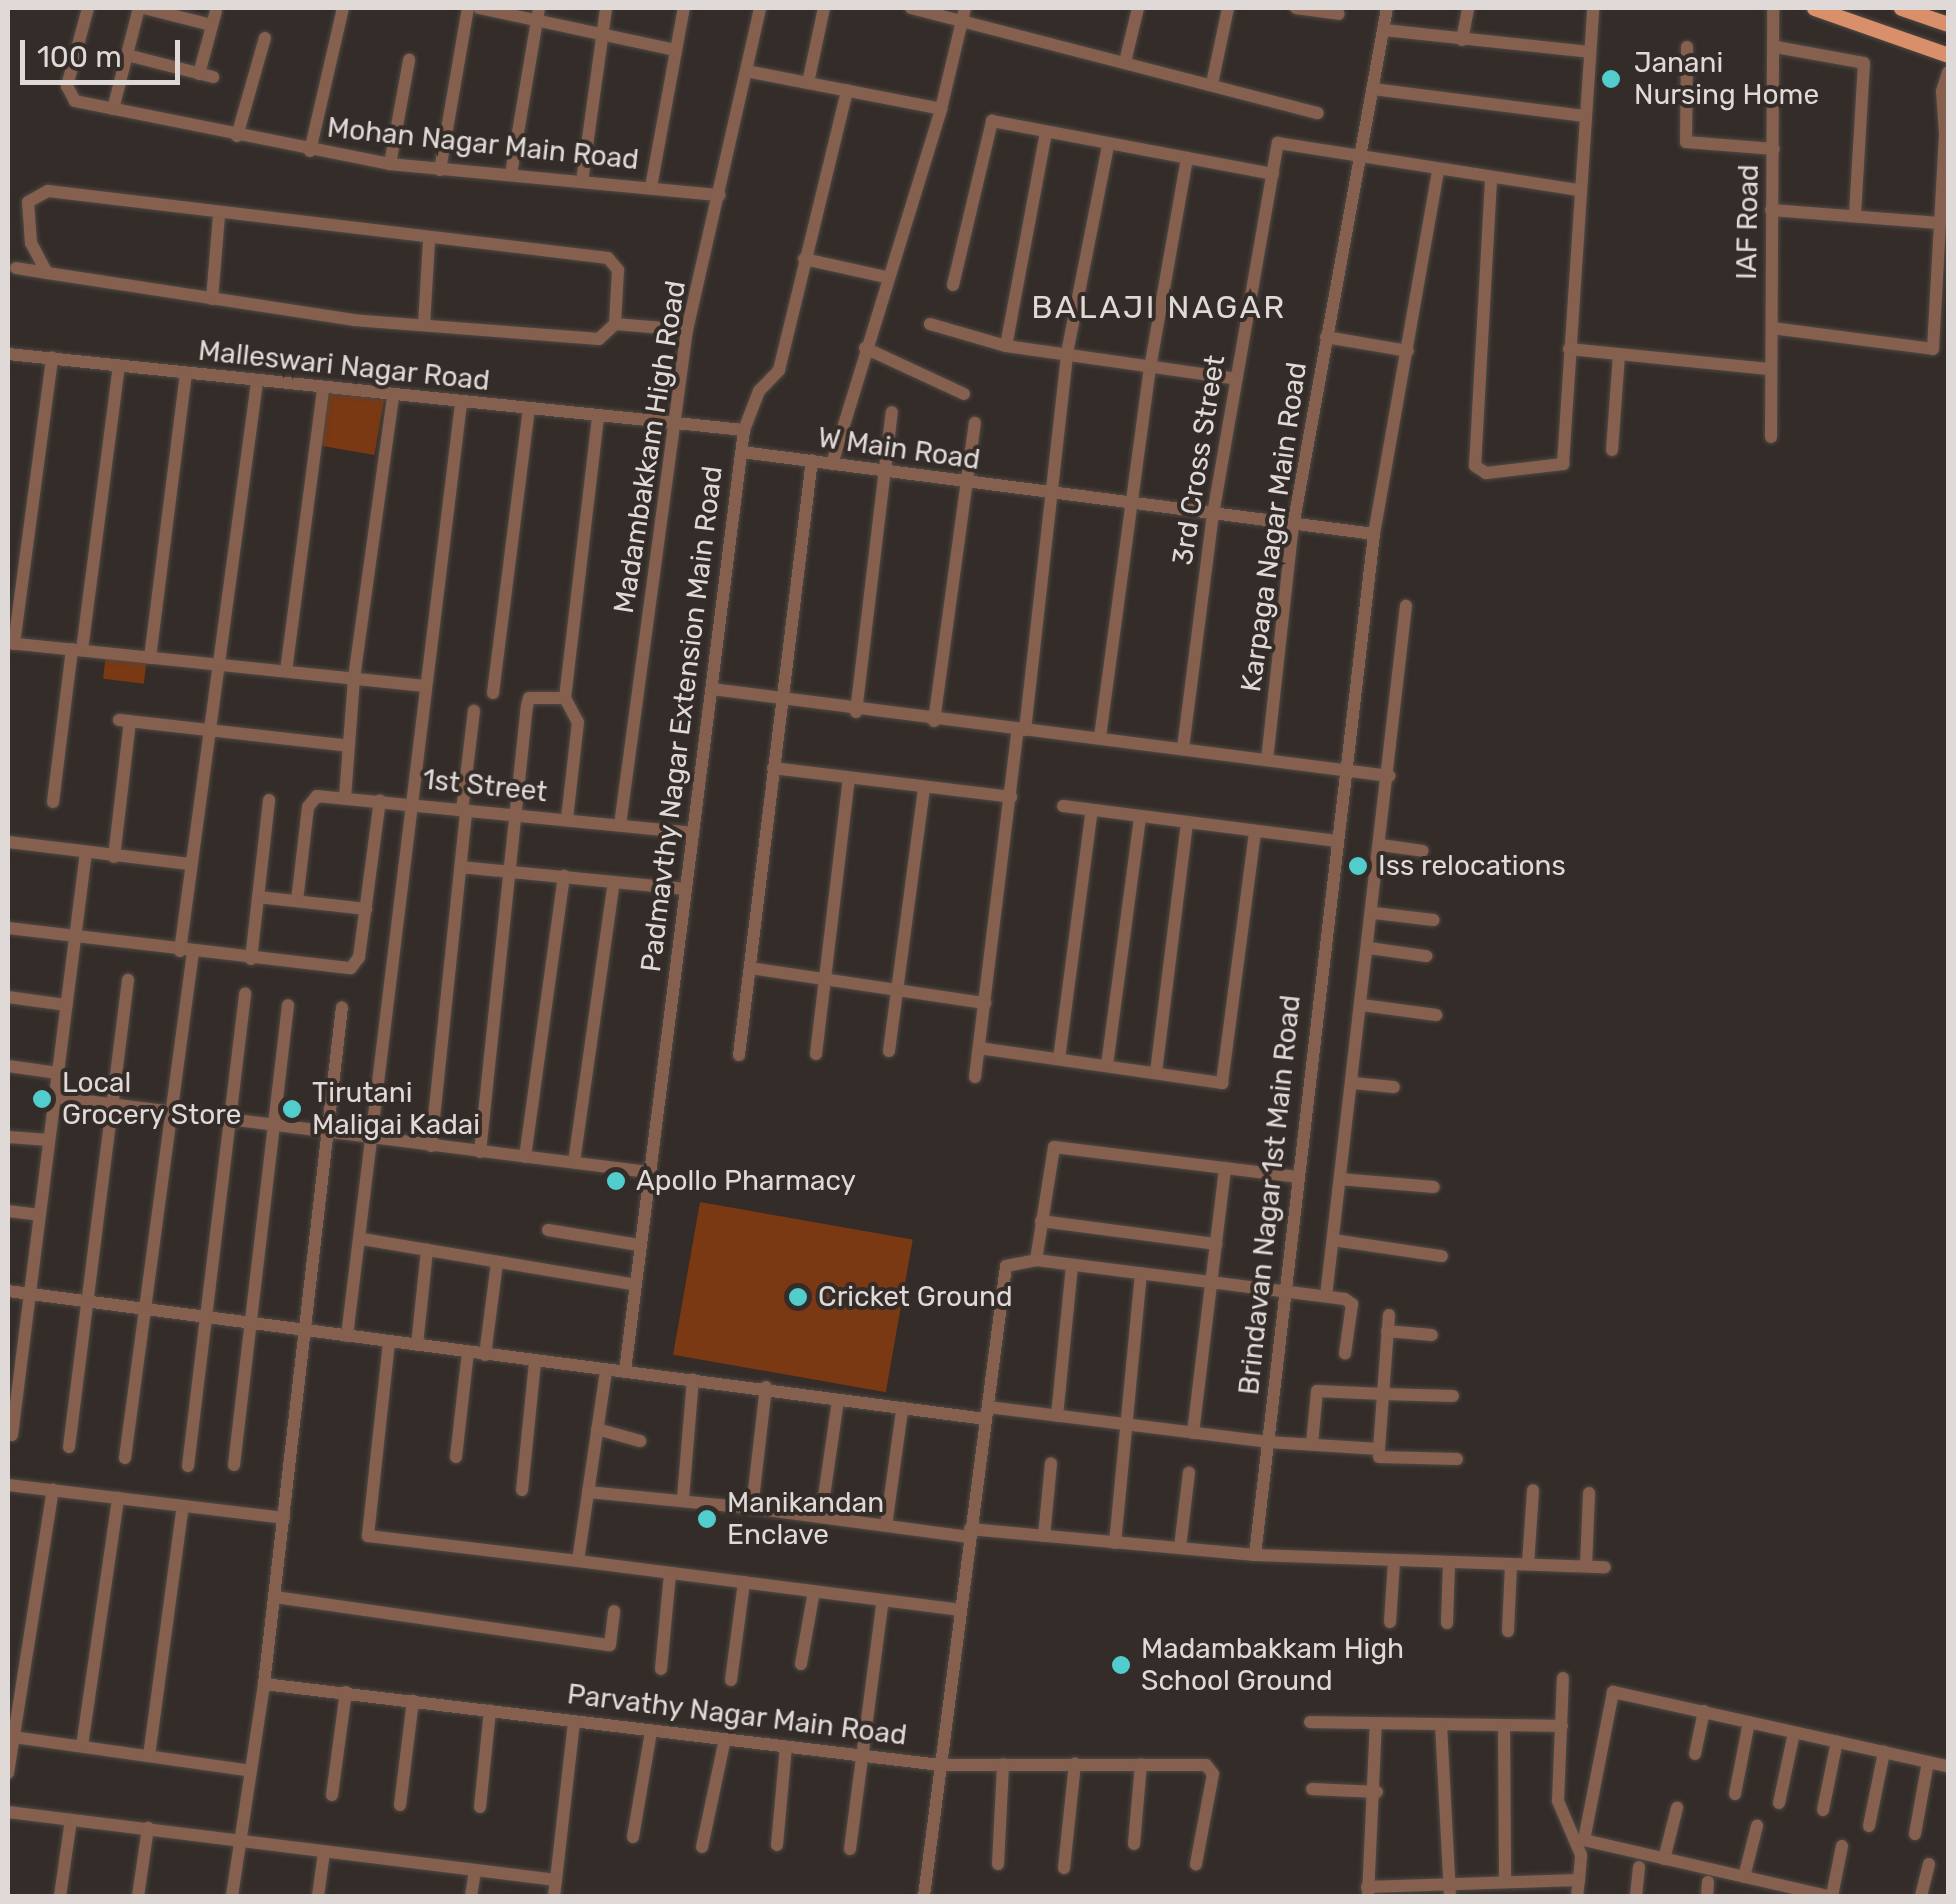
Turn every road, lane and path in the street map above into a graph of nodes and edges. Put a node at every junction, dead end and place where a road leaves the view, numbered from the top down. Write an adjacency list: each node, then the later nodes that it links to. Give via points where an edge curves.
1 (88, 8): 45 (street, Mohan Nagar Main Road, via 68,95)
2 (142, 8): 26 (street); 35 (street)
3 (343, 8): 54 (street)
4 (468, 8): 58 (street)
5 (479, 8): 22 (street)
6 (606, 8): 28 (street)
7 (684, 8): 33 (street)
8 (760, 8): 39 (street, Madambakkam High Road)
9 (824, 8): 41 (street)
10 (911, 8): 23 (street)
11 (1138, 8): 38 (street)
12 (1228, 8): 42 (street)
13 (1296, 8): 24 (street)
14 (1388, 8): 27 (street, Karpaga Nagar Main Road)
15 (1468, 8): 30 (street)
16 (1592, 8): 34 (street)
17 (1774, 8): 31 (street, IAF Road)
18 (1814, 8): 36 (main road)
19 (1901, 8): 20 (main road)
20 (1918, 10): 25 (main road)
21 (216, 11): 26 (street)
22 (537, 14): 28 (street); 60 (street)
23 (963, 14): 38 (street); 46 (street)
24 (1339, 14)
25 (1948, 24)
26 (211, 26): 35 (street, via 206,75)
27 (1384, 30): 30 (street); 43 (street, Karpaga Nagar Main Road)
28 (601, 34): 33 (street); 63 (street)
29 (265, 38): 51 (street)
30 (1462, 40): 34 (street)
31 (1776, 46): 53 (street, IAF Road); 68 (street, via 1864,63)
32 (1687, 47): 53 (street, via 1686,142)
33 (675, 50): 64 (street)
34 (1589, 52): 48 (street)
35 (127, 55): 45 (street)
36 (1948, 55)
37 (410, 60): 57 (street)
38 (1125, 62): 42 (street)
39 (746, 70): 41 (street); 66 (street, Madambakkam High Road)
40 (1948, 72): 50 (street, via 1942,91)
41 (808, 82): 44 (street)
42 (1212, 84): 47 (street)
43 (1373, 89): 48 (street); 55 (street, Karpaga Nagar Main Road)
44 (847, 90): 46 (street); 72 (street, Padmavthy Nagar Extension Main Road)
45 (113, 109): 51 (street, Mohan Nagar Main Road)
46 (941, 109): 75 (street)
47 (1318, 112)
48 (1584, 116): 65 (street)
49 (1046, 132): 52 (street); 76 (street, via 992,121); 84 (street)
50 (1947, 133): 70 (street)
51 (237, 136): 54 (street, Mohan Nagar Main Road)
52 (1108, 146): 56 (street); 88 (street)
53 (1774, 149): 67 (street, IAF Road)
54 (310, 152): 57 (street, Mohan Nagar Main Road)
55 (1358, 154): 59 (street); 61 (street, 3rd Cross Street, via 1278,142); 83 (street, Karpaga Nagar Main Road)
56 (1187, 159): 61 (street); 93 (street)
57 (390, 164): 58 (street, Mohan Nagar Main Road)
58 (440, 170): 60 (street, Mohan Nagar Main Road)
59 (1438, 172): 62 (street); 87 (street, Brindavan Nagar 1st Main Road)
60 (511, 174): 63 (street, Mohan Nagar Main Road)
61 (1272, 174): 96 (street, 3rd Cross Street)
62 (1492, 180): 65 (street); 86 (street, via 1474,458 1479,471 1566,461)
63 (582, 182): 64 (street, Mohan Nagar Main Road)
64 (651, 187): 66 (street, Mohan Nagar Main Road)
65 (1579, 190): 86 (street)
66 (720, 194): 82 (street, Madambakkam High Road)
67 (1772, 210): 68 (street); 81 (street, IAF Road)
68 (1855, 213): 70 (street)
69 (219, 215): 71 (street); 74 (street, via 36,192 25,220); 77 (street)
70 (1940, 223): 81 (street, via 1934,349)
71 (429, 241): 78 (street, via 608,258 618,270); 80 (street)
72 (804, 260): 75 (street); 107 (street, Padmavthy Nagar Extension Main Road, via 779,370 759,391)
73 (16, 268): 74 (street)
74 (47, 273): 77 (street)
75 (886, 276): 85 (street)
76 (953, 285)
77 (212, 299): 80 (street)
78 (615, 324): 80 (street, via 599,339); 82 (street)
79 (930, 324): 84 (street)
80 (424, 325)
81 (1772, 328): 94 (street, IAF Road)
82 (688, 330): 105 (street, Madambakkam High Road)
83 (1326, 337): 87 (street); 118 (street, Karpaga Nagar Main Road)
84 (1006, 346): 88 (street)
85 (865, 348): 99 (street); 112 (street)
86 (1570, 349): 90 (street)
87 (1408, 351): 119 (street, Brindavan Nagar 1st Main Road)
88 (1067, 353): 93 (street); 115 (street)
89 (8, 354): 91 (street, Malleswari Nagar Road)
90 (1619, 354): 94 (street); 109 (street)
91 (52, 358): 92 (street, Malleswari Nagar Road); 121 (street)
92 (120, 365): 95 (street, Malleswari Nagar Road); 122 (street)
93 (1150, 368): 96 (street); 116 (street)
94 (1771, 368): 108 (street, IAF Road)
95 (186, 375): 97 (street, Malleswari Nagar Road); 123 (street)
96 (1236, 379): 117 (street, 3rd Cross Street)
97 (257, 382): 98 (street, Malleswari Nagar Road); 124 (street)
98 (323, 389): 100 (street, Malleswari Nagar Road); 125 (street)
99 (964, 394)
100 (393, 396): 101 (street, Malleswari Nagar Road); 126 (street)
101 (461, 403): 102 (street, Malleswari Nagar Road); 127 (street)
102 (528, 409): 104 (street, Malleswari Nagar Road); 129 (street)
103 (892, 412): 113 (street)
104 (598, 416): 105 (street, Malleswari Nagar Road); 130 (street)
105 (676, 423): 107 (street, Malleswari Nagar Road); 159 (street, Madambakkam High Road)
106 (975, 423): 114 (street)
107 (744, 430): 110 (street, Padmavthy Nagar Extension Main Road)
108 (1771, 437)
109 (1612, 450)
110 (742, 452): 111 (street, W Main Road); 128 (street, Padmavthy Nagar Extension Main Road)
111 (812, 460): 112 (street, W Main Road); 131 (street)
112 (832, 464): 113 (street, W Main Road)
113 (886, 472): 114 (street, W Main Road); 133 (street)
114 (968, 484): 115 (street, W Main Road); 134 (street)
115 (1050, 496): 116 (street, W Main Road); 135 (street)
116 (1130, 503): 117 (street, W Main Road); 137 (street)
117 (1213, 514): 118 (street, W Main Road); 139 (street, 3rd Cross Street)
118 (1293, 526): 119 (street, W Main Road); 140 (street, Karpaga Nagar Main Road)
119 (1374, 534): 142 (street, Brindavan Nagar 1st Main Road)
120 (1406, 606): 143 (street)
121 (11, 643): 122 (street)
122 (77, 649): 123 (street); 150 (street)
123 (150, 658): 124 (street)
124 (217, 664): 125 (street); 136 (street)
125 (286, 671): 126 (street)
126 (354, 678): 127 (street); 138 (street)
127 (424, 686): 151 (street)
128 (712, 689): 131 (street); 160 (street, Padmavthy Nagar Extension Main Road)
129 (493, 694)
130 (564, 698): 155 (street, via 530,698); 157 (street, via 578,722)
131 (782, 702): 133 (street); 141 (street)
132 (474, 711): 154 (street)
133 (856, 712): 134 (street)
134 (934, 721): 135 (street)
135 (1021, 730): 137 (street); 146 (street)
136 (208, 732): 138 (street); 167 (street, via 124,721); 168 (street)
137 (1100, 737): 139 (street)
138 (348, 746): 147 (street)
139 (1183, 748): 140 (street)
140 (1267, 760): 142 (street)
141 (773, 768): 144 (street); 185 (street)
142 (1345, 773): 143 (street); 162 (street, Brindavan Nagar 1st Main Road)
143 (1389, 776): 164 (street)
144 (849, 778): 145 (street); 186 (street)
145 (924, 789): 146 (street); 188 (street)
146 (1012, 797): 191 (street)
147 (345, 798): 149 (street, 1st Street); 175 (street, via 317,796 310,802)
148 (269, 800): 174 (street)
149 (380, 800): 151 (street, 1st Street); 176 (street)
150 (52, 802)
151 (413, 804): 154 (street, 1st Street); 216 (street)
152 (1063, 806): 153 (street)
153 (1092, 810): 156 (street); 201 (street)
154 (464, 811): 155 (street, 1st Street); 169 (street)
155 (517, 816): 157 (street, 1st Street); 170 (street)
156 (1140, 817): 158 (street); 202 (street)
157 (567, 819): 159 (street, 1st Street)
158 (1187, 823): 161 (street); 205 (street)
159 (620, 824): 160 (street)
160 (693, 833): 173 (street, Padmavthy Nagar Extension Main Road)
161 (1255, 833): 162 (street); 205 (street, via 1222,1084)
162 (1337, 841): 224 (street, Brindavan Nagar 1st Main Road)
163 (8, 842): 166 (street)
164 (1381, 845): 165 (street); 177 (street)
165 (1423, 850)
166 (86, 852): 167 (street); 180 (street)
167 (114, 857): 168 (street)
168 (190, 864): 182 (street)
169 (462, 866): 170 (street); 218 (street)
170 (512, 870): 171 (street); 219 (street)
171 (564, 876): 172 (street); 220 (street)
172 (614, 882): 173 (street); 221 (street)
173 (685, 890): 223 (street, Padmavthy Nagar Extension Main Road)
174 (258, 897): 175 (street); 184 (street)
175 (296, 901): 176 (street)
176 (366, 909): 184 (street, via 359,958 351,968)
177 (1374, 913): 178 (street); 181 (street)
178 (1434, 920)
179 (8, 928): 180 (street)
180 (75, 936): 182 (street); 192 (street)
181 (1370, 948): 183 (street); 194 (street)
182 (186, 952): 184 (street); 211 (street)
183 (1426, 956)
184 (251, 959)
185 (750, 968): 186 (street); 200 (street)
186 (826, 979): 188 (street); 199 (street)
187 (128, 980): 210 (street)
188 (896, 990): 191 (street); 198 (street)
189 (245, 994): 212 (street)
190 (8, 998): 192 (street)
191 (985, 1003): 197 (street)
192 (66, 1005): 204 (street)
193 (288, 1005): 213 (street)
194 (1362, 1005): 196 (street); 207 (street)
195 (342, 1007): 214 (street)
196 (1436, 1015)
197 (979, 1048): 201 (street); 206 (street)
198 (888, 1052)
199 (816, 1054)
200 (738, 1055)
201 (1059, 1059): 202 (street)
202 (1107, 1065): 205 (street)
203 (8, 1066): 204 (street)
204 (58, 1072): 209 (street)
205 (1156, 1072)
206 (975, 1076)
207 (1352, 1083): 208 (street); 225 (street)
208 (1394, 1087)
209 (55, 1097): 210 (street); 217 (street)
210 (112, 1104): 211 (street); 247 (street)
211 (171, 1111): 212 (street); 248 (street)
212 (228, 1118): 213 (street); 250 (street)
213 (275, 1123): 214 (street); 251 (street)
214 (326, 1129): 216 (street); 252 (street)
215 (8, 1136): 217 (street)
216 (375, 1136): 218 (street); 231 (street)
217 (49, 1140): 228 (street)
218 (431, 1146): 219 (street)
219 (480, 1152): 220 (street)
220 (526, 1158): 221 (street)
221 (574, 1162): 223 (street)
222 (1224, 1168): 224 (street); 229 (street, via 1054,1147); 234 (street)
223 (648, 1172): 233 (street, Padmavthy Nagar Extension Main Road)
224 (1297, 1177): 244 (street, Brindavan Nagar 1st Main Road)
225 (1340, 1179): 226 (street); 232 (street)
226 (1434, 1187)
227 (8, 1211): 228 (street)
228 (40, 1215): 245 (street)
229 (1041, 1221): 234 (street); 237 (street)
230 (548, 1230): 233 (street)
231 (362, 1239): 235 (street); 255 (street)
232 (1333, 1240): 236 (street); 246 (street)
233 (639, 1244): 242 (street, Padmavthy Nagar Extension Main Road)
234 (1216, 1244): 241 (street)
235 (427, 1250): 238 (street); 257 (street)
236 (1442, 1256)
237 (1036, 1260): 239 (street); 271 (street, via 1006,1266)
238 (496, 1262): 242 (street); 260 (street)
239 (1072, 1264): 240 (street); 273 (street)
240 (1141, 1273): 241 (street); 274 (street)
241 (1212, 1282): 244 (street); 276 (street)
242 (636, 1284): 264 (street, Padmavthy Nagar Extension Main Road)
243 (8, 1290): 245 (street)
244 (1284, 1291): 246 (street); 279 (street, Brindavan Nagar 1st Main Road)
245 (30, 1293): 247 (street); 259 (street)
246 (1326, 1296): 261 (street, via 1352,1304)
247 (88, 1300): 248 (street); 281 (street)
248 (144, 1310): 250 (street); 284 (street)
249 (1389, 1315): 253 (street)
250 (206, 1316): 251 (street); 288 (street)
251 (252, 1322): 252 (street); 287 (street)
252 (302, 1330): 255 (street); 300 (street)
253 (1388, 1331): 254 (street); 267 (street)
254 (1432, 1334)
255 (346, 1336): 256 (street)
256 (389, 1342): 257 (street); 308 (street, via 368,1536)
257 (416, 1345): 258 (street)
258 (468, 1352): 260 (street); 282 (street)
259 (15, 1354): 272 (street)
260 (486, 1354): 262 (street)
261 (1345, 1354)
262 (535, 1361): 263 (street); 292 (street)
263 (606, 1371): 264 (street); 275 (street)
264 (625, 1371): 265 (street)
265 (693, 1379): 266 (street); 297 (street)
266 (766, 1388): 269 (street); 299 (street)
267 (1382, 1394): 268 (street); 280 (street, via 1317,1391); 283 (street)
268 (1453, 1396)
269 (838, 1402): 270 (street); 301 (street)
270 (902, 1411): 271 (street); 302 (street)
271 (987, 1414): 273 (street); 303 (street)
272 (11, 1416): 277 (street)
273 (1056, 1416): 274 (street)
274 (1125, 1424): 276 (street); 305 (street)
275 (598, 1428): 278 (street); 294 (street)
276 (1194, 1433): 279 (street)
277 (12, 1436)
278 (640, 1441)
279 (1268, 1442): 280 (street); 307 (street, Brindavan Nagar 1st Main Road)
280 (1312, 1444): 283 (street)
281 (70, 1447)
282 (456, 1457)
283 (1379, 1457): 285 (street)
284 (125, 1458)
285 (1457, 1459)
286 (1051, 1463): 304 (street)
287 (234, 1465)
288 (188, 1466)
289 (1189, 1473): 306 (street)
290 (8, 1485): 291 (street)
291 (53, 1490): 296 (street); 343 (street)
292 (522, 1490)
293 (1533, 1490): 312 (street)
294 (588, 1492): 297 (street); 308 (street)
295 (1589, 1492): 313 (street)
296 (118, 1498): 298 (street); 346 (street)
297 (682, 1498): 299 (street)
298 (183, 1506): 300 (street); 351 (street)
299 (752, 1508): 301 (street)
300 (284, 1518): 318 (street)
301 (822, 1518): 302 (street)
302 (886, 1526): 303 (street)
303 (970, 1533): 304 (street); 320 (street)
304 (1044, 1536): 305 (street)
305 (1116, 1543): 306 (street)
306 (1180, 1547): 307 (street)
307 (1255, 1555): 309 (street)
308 (578, 1561): 315 (street)
309 (1394, 1561): 310 (street); 322 (street)
310 (1449, 1563): 311 (street); 323 (street)
311 (1511, 1564): 312 (street); 324 (street)
312 (1528, 1564): 313 (street)
313 (1586, 1566): 314 (street)
314 (1605, 1567)
315 (670, 1574): 316 (street); 326 (street)
316 (744, 1582): 317 (street); 328 (street)
317 (814, 1591): 319 (street); 325 (street)
318 (275, 1598): 321 (street, via 610,1645); 329 (street)
319 (883, 1600): 320 (street); 349 (street)
320 (959, 1610): 356 (street)
321 (614, 1611)
322 (1390, 1622)
323 (1447, 1623)
324 (1508, 1631)
325 (801, 1664)
326 (661, 1669)
327 (1563, 1678): 340 (street)
328 (730, 1680)
329 (264, 1684): 330 (street, Parvathy Nagar Main Road); 358 (street)
330 (346, 1692): 331 (street, Parvathy Nagar Main Road); 363 (street)
331 (414, 1701): 332 (street, Parvathy Nagar Main Road); 364 (street)
332 (490, 1710): 334 (street, Parvathy Nagar Main Road); 366 (street)
333 (1704, 1711): 336 (street); 350 (street); 383 (street, via 1618,1690 1610,1696 1584,1840)
334 (574, 1721): 341 (street, Parvathy Nagar Main Road); 392 (street)
335 (1310, 1722): 337 (street)
336 (1749, 1722): 342 (street); 362 (street)
337 (1376, 1723): 338 (street); 361 (street)
338 (1440, 1724): 339 (street); 393 (street)
339 (1504, 1726): 340 (street); 391 (street)
340 (1562, 1726): 394 (street, via 1558,1800 1582,1854)
341 (651, 1732): 344 (street, Parvathy Nagar Main Road); 375 (street)
342 (1794, 1733): 345 (street); 365 (street)
343 (13, 1738): 346 (street); 359 (street)
344 (725, 1739): 347 (street, Parvathy Nagar Main Road); 379 (street)
345 (1837, 1742): 348 (street); 368 (street)
346 (82, 1746): 351 (street)
347 (786, 1746): 349 (street, Parvathy Nagar Main Road); 378 (street)
348 (1884, 1752): 352 (street); 372 (street)
349 (862, 1754): 356 (street, Parvathy Nagar Main Road); 381 (street)
350 (1695, 1754)
351 (149, 1756): 358 (street)
352 (1928, 1762): 357 (street); 374 (street)
353 (1002, 1764): 354 (street, Parvathy Nagar Main Road); 356 (street, Parvathy Nagar Main Road); 384 (street)
354 (1076, 1764): 355 (street, Parvathy Nagar Main Road); 388 (street)
355 (1141, 1764): 377 (street); 385 (street, Parvathy Nagar Main Road, via 1206,1765 1213,1774)
356 (940, 1765): 402 (street)
357 (1948, 1766)
358 (251, 1771): 376 (street)
359 (8, 1773)
360 (1312, 1790): 361 (street)
361 (1376, 1792): 395 (street)
362 (1735, 1794)
363 (332, 1795)
364 (400, 1804)
365 (1779, 1804)
366 (480, 1806)
367 (1677, 1808): 383 (street)
368 (1822, 1810)
369 (8, 1812): 370 (street)
370 (71, 1820): 373 (street); 396 (street)
371 (1757, 1826): 390 (street)
372 (1868, 1826)
373 (148, 1828): 376 (street); 397 (street)
374 (1915, 1834)
375 (634, 1837)
376 (240, 1842): 382 (street); 398 (street)
377 (1134, 1844)
378 (777, 1845)
379 (702, 1846)
380 (1842, 1846): 406 (street)
381 (850, 1849)
382 (324, 1853): 389 (street); 399 (street)
383 (1664, 1859): 390 (street)
384 (998, 1864)
385 (1196, 1864)
386 (1929, 1864): 407 (street)
387 (1639, 1867): 405 (street)
388 (1064, 1868)
389 (475, 1871): 392 (street); 400 (street)
390 (1744, 1877): 406 (street)
391 (1504, 1878): 393 (street); 394 (street)
392 (556, 1880): 401 (street)
393 (1448, 1880): 395 (street); 403 (street)
394 (1579, 1880): 404 (street)
395 (1367, 1892)
396 (60, 1896)
397 (138, 1896)
398 (232, 1896)
399 (318, 1896)
400 (472, 1896)
401 (554, 1896)
402 (924, 1896)
403 (1450, 1896)
404 (1577, 1896)
405 (1636, 1896)
406 (1830, 1896)
407 (1921, 1896)

